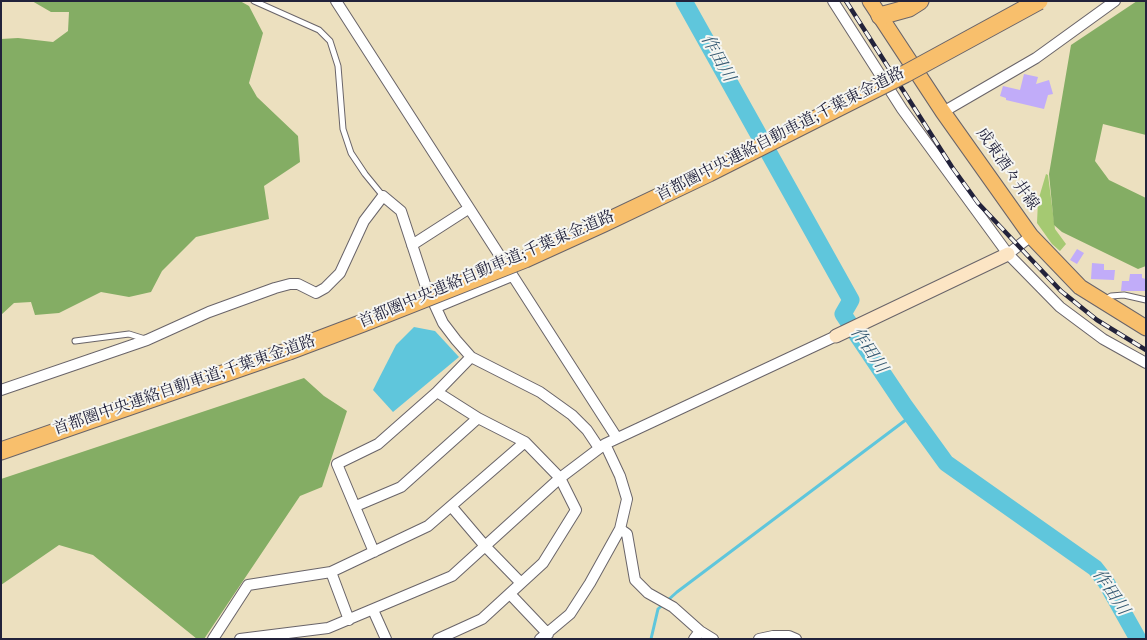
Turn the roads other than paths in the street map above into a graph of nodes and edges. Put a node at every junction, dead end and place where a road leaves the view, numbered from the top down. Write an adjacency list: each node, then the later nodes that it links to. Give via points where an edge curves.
1 (254, 1): 11 (lane, via 319,30 330,41 338,66 343,130 351,153)
2 (336, 1): 12 (street)
3 (833, 1): 15 (street, via 902,109)
4 (870, 1): 9 (main road, 成東酒々井線)
5 (899, 1): 9 (highway)
6 (920, 1): 9 (highway, via 909,8)
7 (1039, 1): 32 (highway, 首都圏中央連絡自動車道;千葉東金道路, bridge, via 905,74 709,173 525,259 363,324)
8 (1115, 1): 10 (street, via 1036,58)
9 (880, 16): 10 (main road, 成東酒々井線)
10 (943, 112): 13 (main road, 成東酒々井線)
11 (383, 196): 14 (street, via 401,211); 22 (street, via 364,220 340,273 325,288 316,293 298,284 283,286 209,312)
12 (468, 209): 14 (street); 16 (street)
13 (1031, 236): 15 (street); 18 (main road, 成東酒々井線, via 1080,287)
14 (412, 245): 19 (street, via 425,284)
15 (1008, 254): 21 (street); 25 (street, via 1060,307 1103,339)
16 (512, 276): 19 (street); 29 (street)
17 (1146, 300): 18 (lane, via 1124,295 1111,296)
18 (1102, 301): 20 (main road, 成東酒々井線)
19 (437, 307): 24 (street, via 448,331)
20 (1146, 328)
21 (836, 336): 29 (street)
22 (147, 340): 23 (lane, via 129,334); 26 (street)
23 (75, 341)
24 (471, 357): 27 (street); 31 (street, via 540,392 572,415)
25 (1146, 363)
26 (1, 390)
27 (437, 392): 28 (street); 34 (street, via 378,444 337,464)
28 (478, 418): 30 (street); 34 (street, via 401,487)
29 (616, 438): 31 (street)
30 (524, 442): 33 (street); 35 (street)
31 (602, 446): 33 (street); 36 (street, via 620,476 627,499)
32 (1, 451)
33 (560, 478): 37 (street); 40 (street, via 576,510 543,563)
34 (356, 506): 38 (street)
35 (451, 506): 37 (street); 38 (street, via 428,526)
36 (620, 529): 44 (street, via 627,534 635,580 648,593 673,606); 45 (street, via 570,614)
37 (485, 546): 40 (street); 42 (street, via 452,576)
38 (374, 552): 39 (street)
39 (331, 572): 43 (street); 47 (street, via 248,585)
40 (521, 583): 41 (street)
41 (510, 594): 45 (street); 50 (street, via 482,619)
42 (373, 610): 43 (street); 49 (street)
43 (349, 620): 48 (street, via 328,628)
44 (697, 635): 51 (street)
45 (544, 636)
46 (782, 638): 52 (street, via 772,636); 53 (street)
47 (213, 639)
48 (240, 639)
49 (386, 639)
50 (438, 639)
51 (713, 639)
52 (759, 639)
53 (796, 639)

